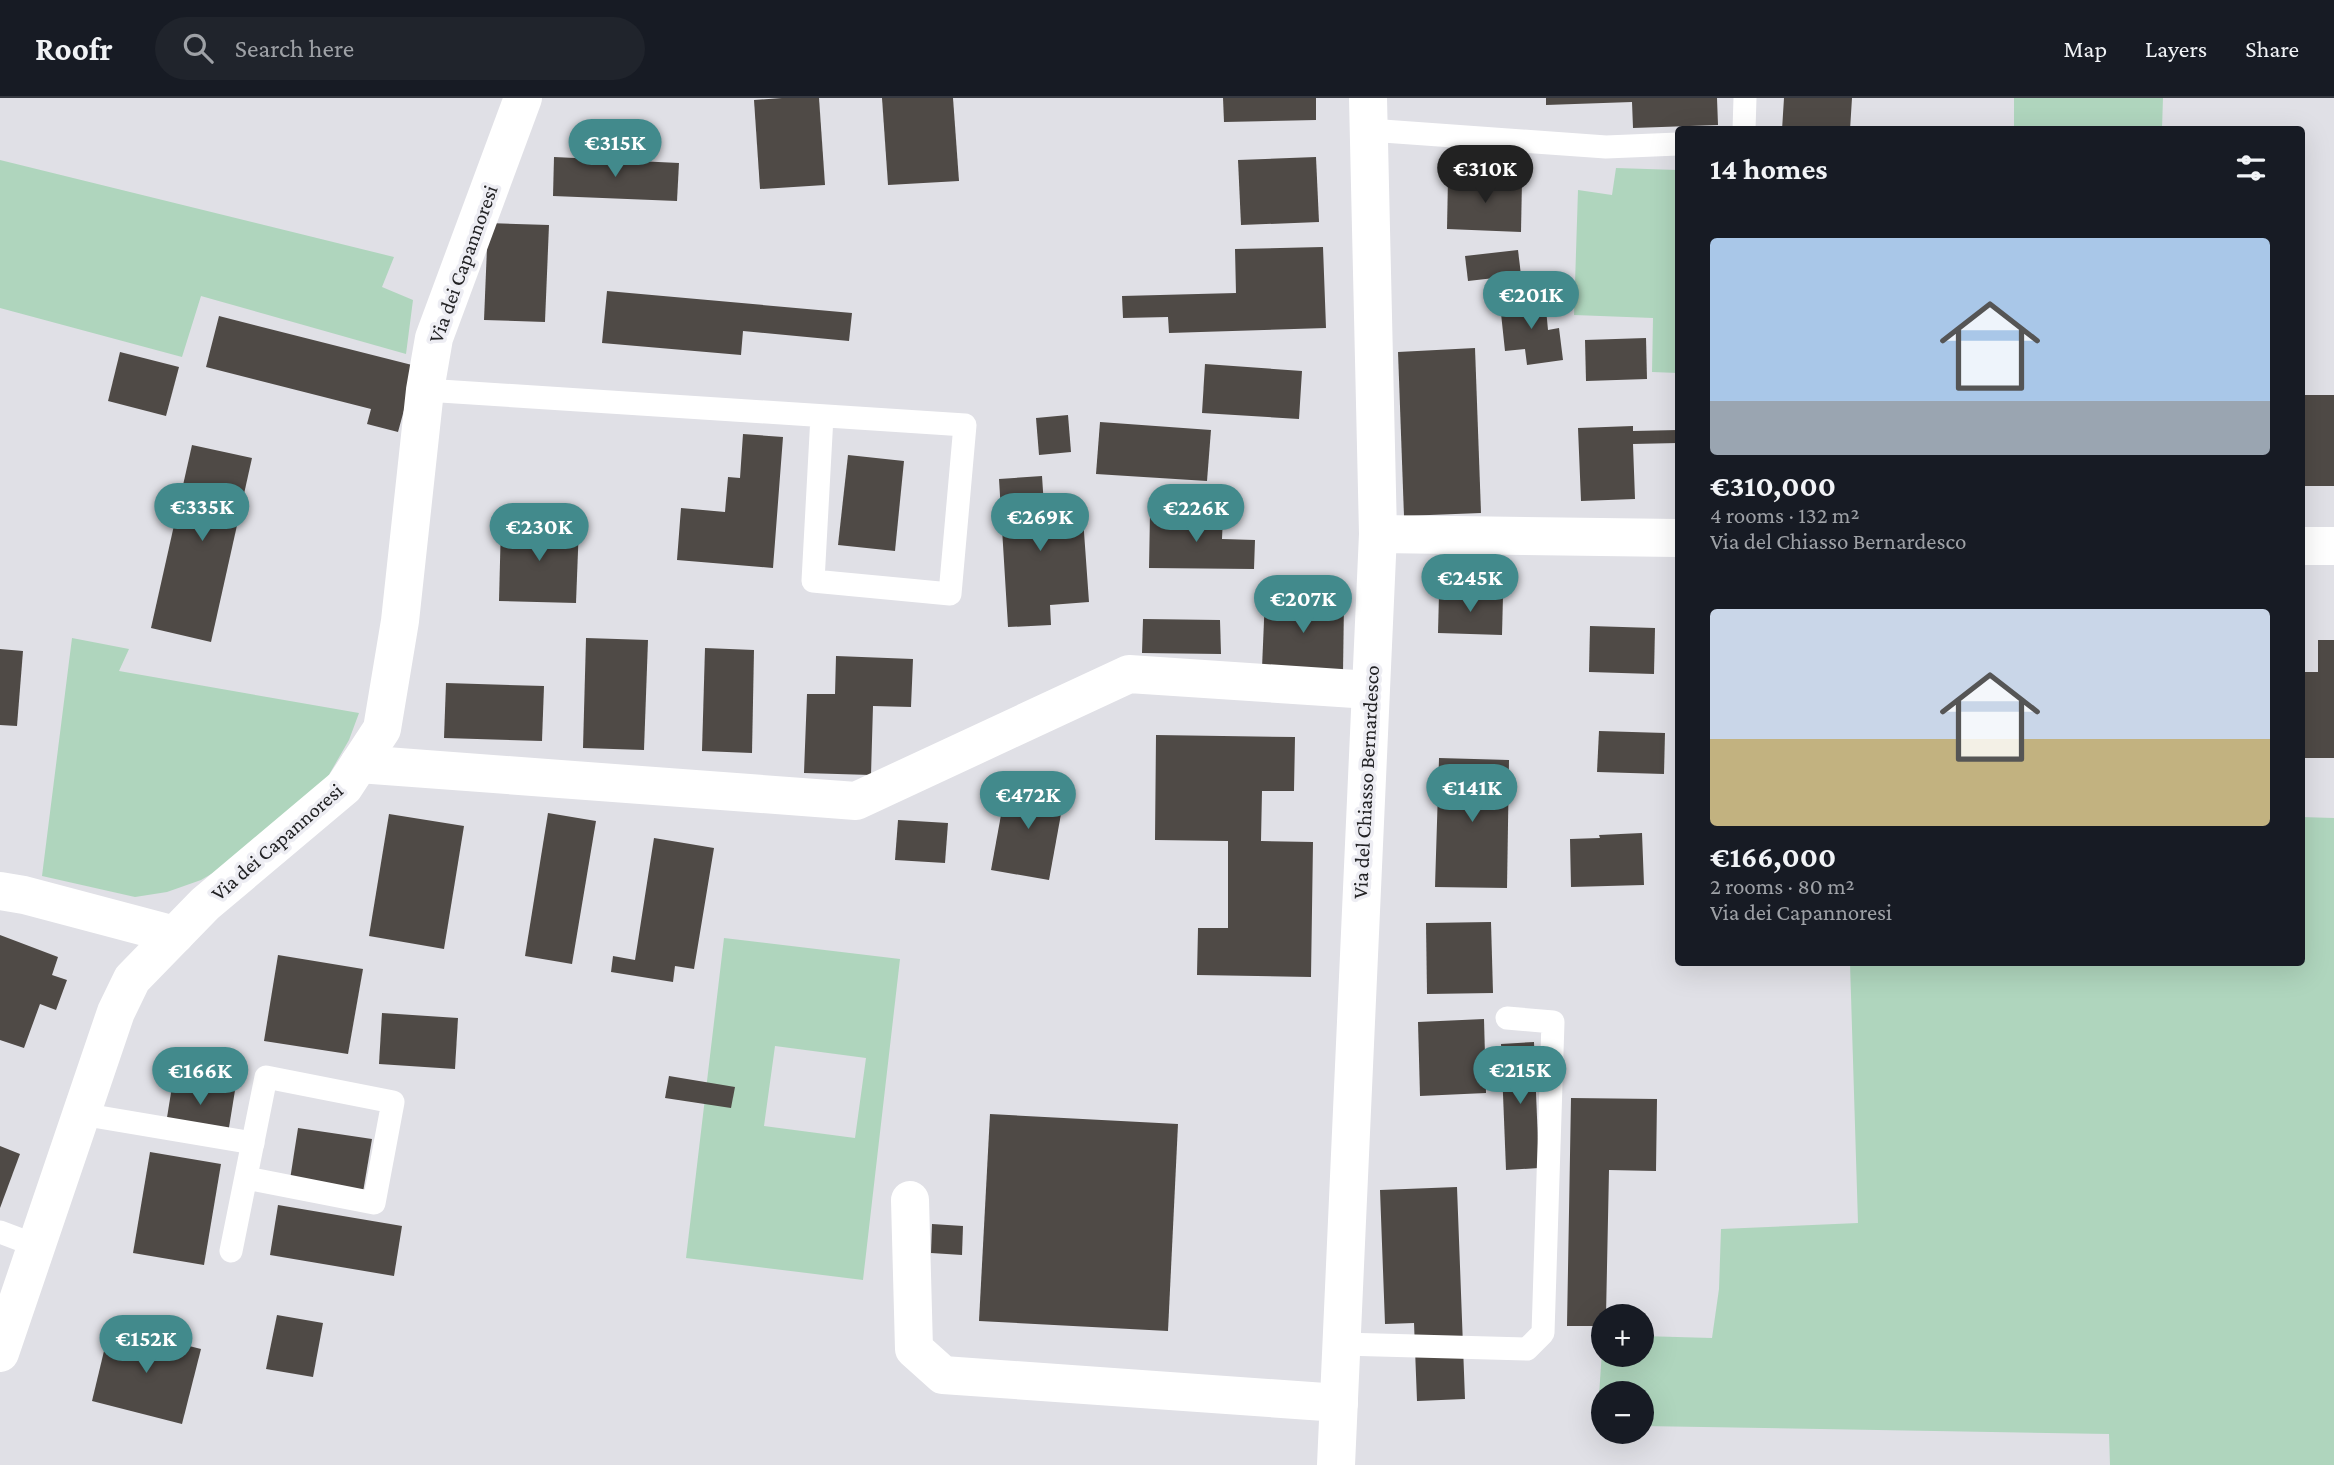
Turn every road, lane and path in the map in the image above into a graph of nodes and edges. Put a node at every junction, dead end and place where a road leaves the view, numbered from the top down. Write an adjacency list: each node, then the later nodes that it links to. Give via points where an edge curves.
1 (523, 98): 6 (street, Via dei Capannoresi, via 434,338)
2 (1745, 98): 4 (lane)
3 (1369, 114): 5 (lane, via 1606,147); 8 (street, Via del Chiasso Bernardesco)
4 (1744, 126)
5 (1675, 144)
6 (425, 390): 7 (lane); 13 (street, Via dei Capannoresi, via 400,621 382,729)
7 (822, 416): 7 (lane, via 965,425 950,594 813,581)
8 (1378, 534): 9 (street); 12 (street, Via del Chiasso Bernardesco)
9 (1675, 538)
10 (2305, 546): 11 (street)
11 (2334, 546)
12 (1370, 690): 13 (street, via 1129,674 856,801); 24 (street, Via del Chiasso Bernardesco)
13 (359, 764): 15 (street, Via dei Capannoresi, via 344,787 205,904)
14 (0, 891): 15 (street)
15 (175, 935): 17 (street, Via dei Capannoresi, via 132,979)
16 (1507, 1018): 24 (lane, via 1553,1022 1543,1333 1527,1349)
17 (81, 1114): 18 (lane); 22 (street, Via dei Capannoresi)
18 (253, 1143): 19 (lane); 19 (lane, via 266,1077 393,1102 374,1203)
19 (246, 1178): 23 (lane)
20 (910, 1200): 26 (street, via 914,1349 943,1375)
21 (0, 1232): 22 (lane)
22 (37, 1246): 25 (street, Via dei Capannoresi)
23 (231, 1251)
24 (1342, 1344): 26 (street, Via del Chiasso Bernardesco)
25 (0, 1353)
26 (1339, 1403): 27 (street, Via del Chiasso Bernardesco)
27 (1336, 1465)

